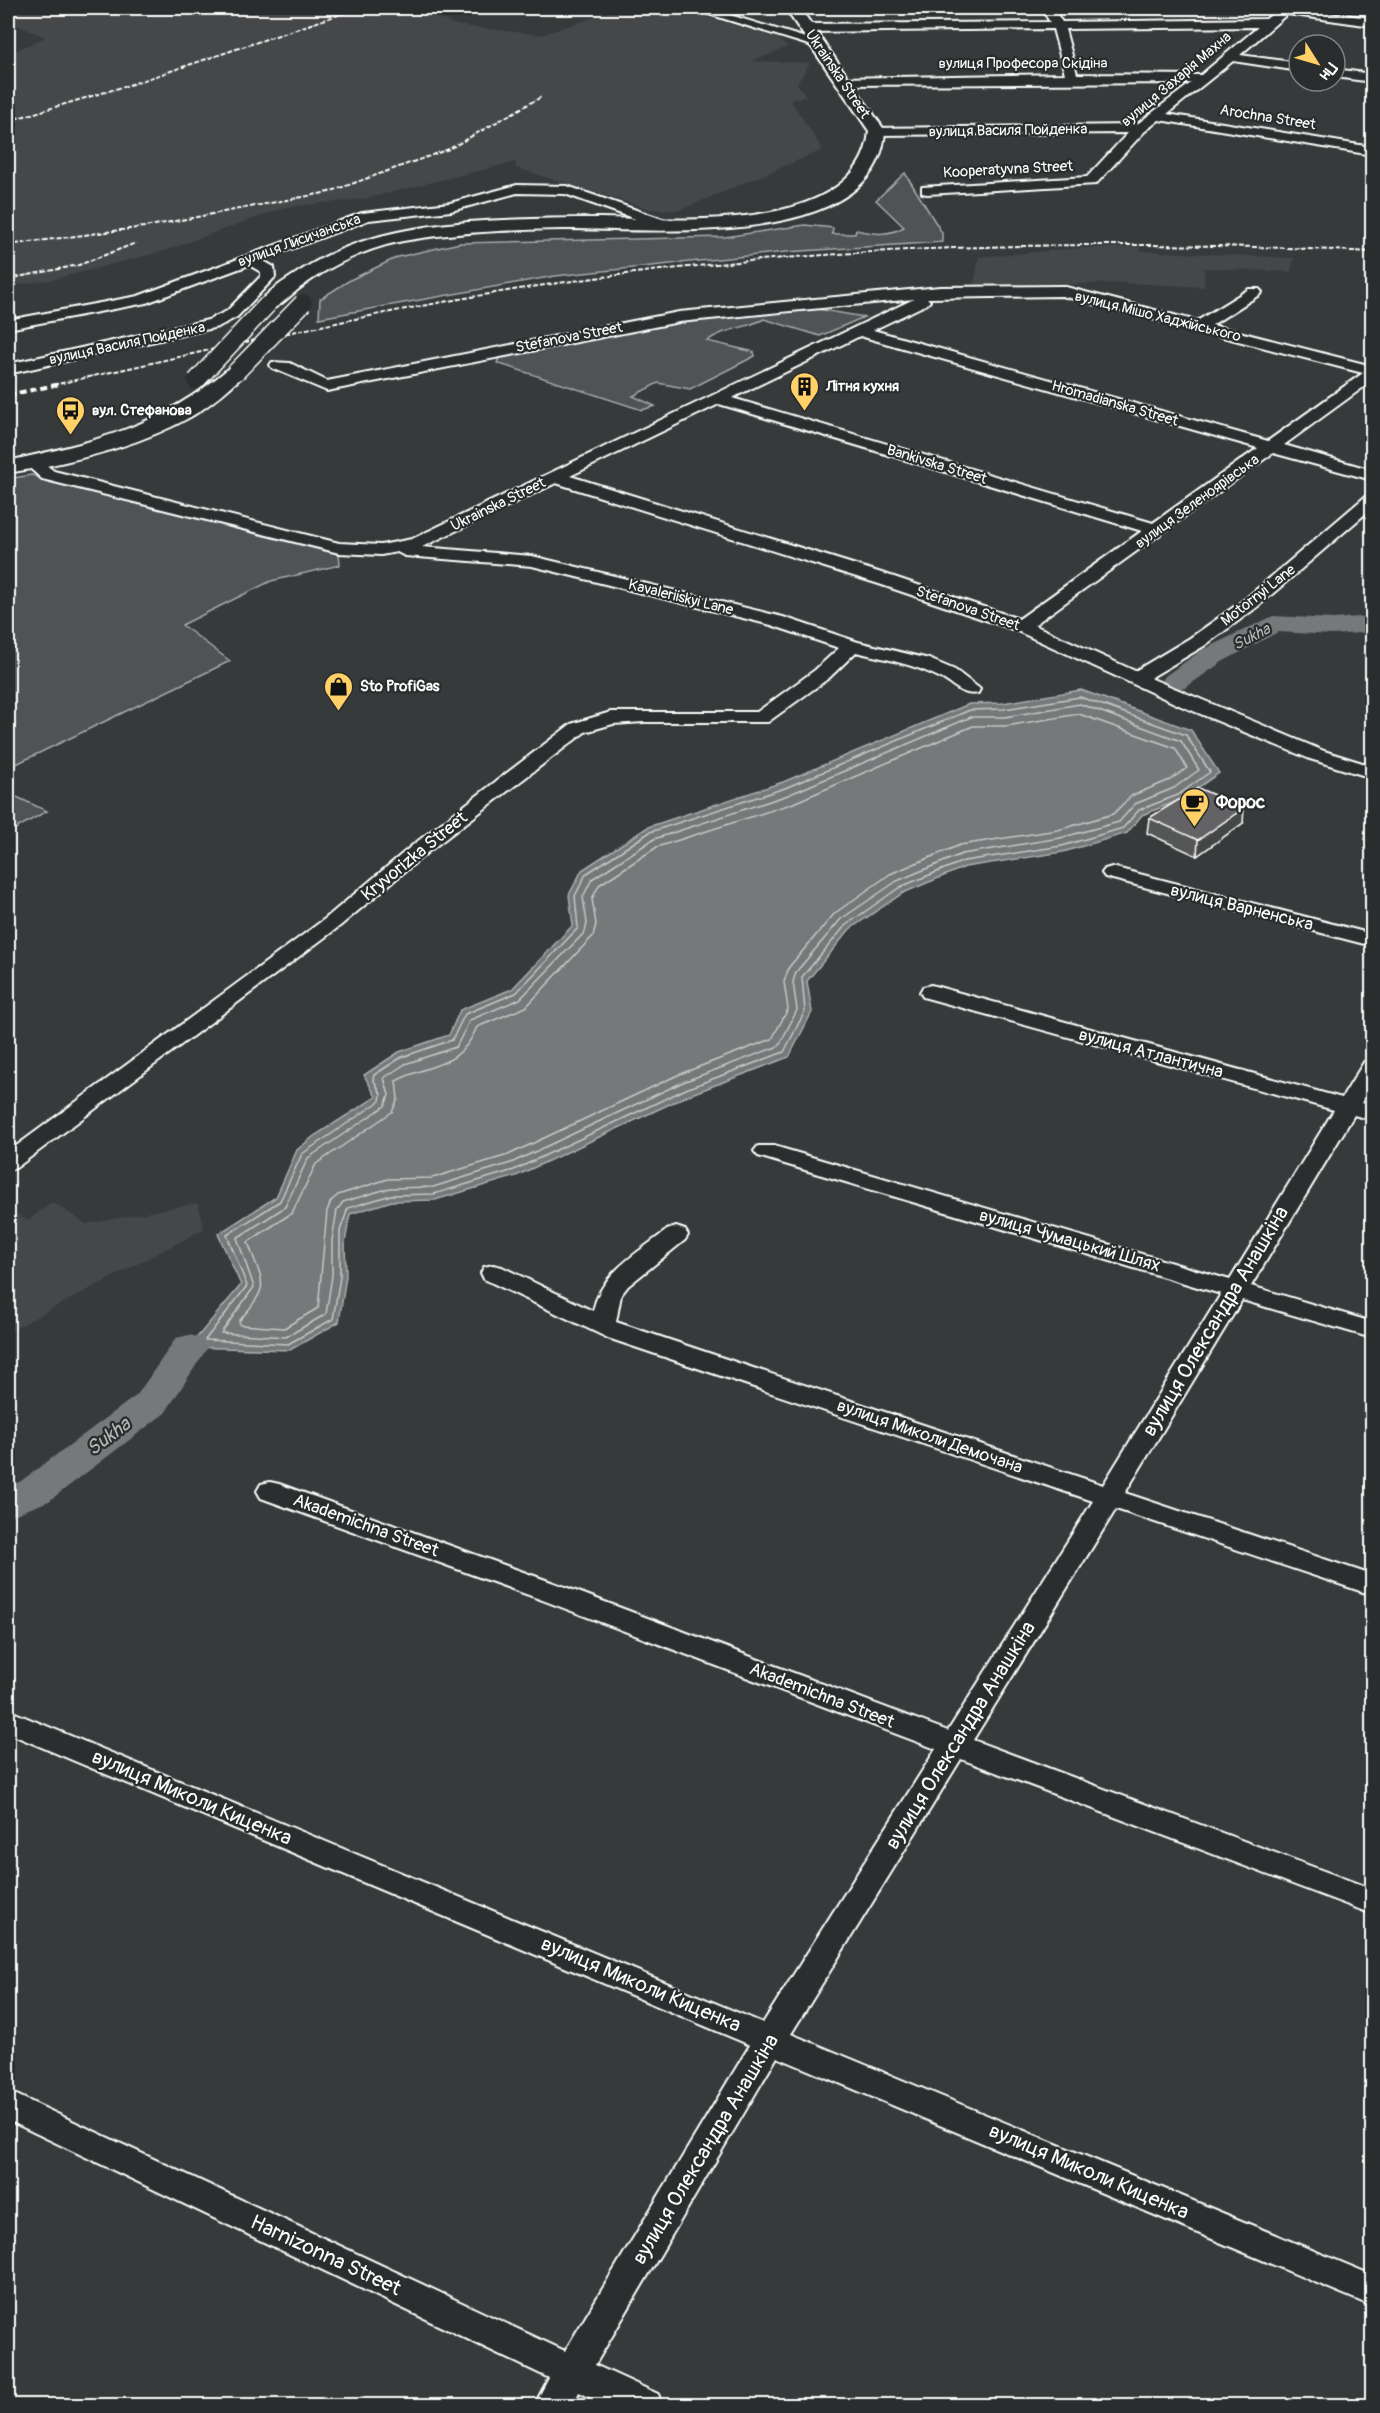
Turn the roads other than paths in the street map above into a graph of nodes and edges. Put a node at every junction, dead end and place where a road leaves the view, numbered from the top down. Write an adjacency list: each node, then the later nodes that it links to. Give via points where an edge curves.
1 (695, 8): 9 (street)
2 (793, 8): 8 (main road, Ukrainska Street)
3 (1047, 8): 7 (street)
4 (1286, 9): 5 (street); 6 (street, вулиця Захарія Махна)
5 (1372, 22)
6 (1267, 23): 7 (street); 10 (street, вулиця Захарія Махна)
7 (1058, 25): 8 (street); 13 (street)
8 (807, 28): 9 (main road, Ukrainska Street)
9 (816, 43): 17 (main road, Ukrainska Street)
10 (1231, 57): 11 (street); 15 (street, вулиця Захарія Махна)
11 (1287, 65)
12 (1347, 75): 14 (street)
13 (1072, 78): 16 (street, вулиця Професора Скідіна); 17 (street, вулиця Професора Скідіна)
14 (1372, 78)
15 (1204, 79): 16 (street, вулиця Професора Скідіна); 18 (street, вулиця Захарія Махна)
16 (1162, 80): 18 (street)
17 (842, 81): 21 (main road, Ukrainska Street)
18 (1191, 89): 19 (street, вулиця Захарія Махна)
19 (1157, 116): 20 (street, вулиця Захарія Махна); 22 (street, Arochna Street)
20 (1139, 129): 21 (street, вулиця Василя Пойденка); 23 (street, вулиця Захарія Махна)
21 (877, 136): 25 (main road, via 864,172 830,198 788,214 712,225); 38 (main road, Ukrainska Street, bridge, via 890,154 874,179 843,202 795,220 719,230 464,236 430,239 376,252 354,261 321,285 236,372 201,401 157,425)
22 (1372, 151)
23 (1091, 181): 24 (street, Kooperatyvna Street)
24 (927, 190)
25 (663, 224): 26 (street, вулиця Лисичанська, via 567,190 518,189 451,207 367,216); 38 (main road, bridge, via 489,227 368,245 317,266 267,305 178,397 134,423)
26 (248, 258): 29 (street, вулиця Лисичанська, via 141,300); 33 (street, вулиця Василя Пойденка, via 270,270 268,277 232,314 213,324)
27 (940, 292): 30 (street, вулиця Мішо Хаджійського, via 1062,291); 31 (street, Ukrainska Street); 32 (street, Stefanova Street, via 679,317 327,386 290,366)
28 (1254, 292): 30 (street)
29 (8, 324)
30 (1200, 326): 34 (street, вулиця Мішо Хаджійського)
31 (858, 330): 35 (street, Ukrainska Street); 36 (street, Hromadianska Street)
32 (278, 365)
33 (8, 369)
34 (1372, 373): 36 (street, вулиця Зеленоярівська)
35 (715, 398): 41 (street, Ukrainska Street); 43 (street, Bankivska Street)
36 (1272, 447): 40 (street, Hromadianska Street); 43 (street, вулиця Зеленоярівська)
37 (8, 457): 38 (main road)
38 (31, 457): 39 (main road); 44 (street, Ukrainska Street, via 48,475 339,549)
39 (8, 467)
40 (1372, 475)
41 (551, 477): 44 (street, Ukrainska Street, via 417,543); 45 (street, Stefanova Street, via 874,576)
42 (1372, 500): 47 (street, Motornyi Lane, via 1250,604)
43 (1158, 530): 45 (street, вулиця Зеленоярівська)
44 (381, 550): 46 (street, Kavaleriiskyi Lane, via 532,561 777,621)
45 (1021, 626): 47 (street, Stefanova Street)
46 (852, 645): 48 (street, Kavaleriiskyi Lane, via 922,663); 57 (street, Kryvorizka Street, via 822,674 761,718 644,716 611,718 578,728 421,848 333,922)
47 (1135, 679): 49 (street, Stefanova Street, via 1317,755)
48 (970, 689)
49 (1372, 772)
50 (1112, 873): 51 (street, вулиця Варненська)
51 (1372, 940)
52 (931, 992): 54 (street, вулиця Атлантична)
53 (1372, 1067): 54 (street, вулиця Олександра Анашкіна)
54 (1347, 1106): 55 (street, вулиця Атлантична); 60 (street, вулиця Олександра Анашкіна)
55 (1372, 1113)
56 (766, 1151): 60 (street, вулиця Чумацький Шлях)
57 (8, 1163)
58 (676, 1235): 61 (street, via 619,1280 609,1294)
59 (493, 1273): 61 (street, вулиця Миколи Демочана)
60 (1235, 1288): 62 (street, вулиця Чумацький Шлях); 64 (street, вулиця Олександра Анашкіна)
61 (603, 1326): 64 (street, вулиця Миколи Демочана)
62 (1372, 1330)
63 (270, 1491): 67 (street, Akademichna Street)
64 (1110, 1496): 65 (street, вулиця Миколи Демочана); 67 (street, вулиця Олександра Анашкіна)
65 (1372, 1585)
66 (8, 1721): 69 (street, вулиця Миколи Киценка)
67 (953, 1745): 68 (street, Akademichna Street); 69 (street, вулиця Олександра Анашкіна)
68 (1372, 1902)
69 (771, 2038): 71 (street, вулиця Миколи Киценка); 72 (street, вулиця Олександра Анашкіна)
70 (8, 2105): 72 (street, Harnizonna Street)
71 (1372, 2291)
72 (572, 2372): 73 (street, вулиця Олександра Анашкіна); 74 (street, Harnizonna Street)
73 (552, 2406)
74 (645, 2406)

